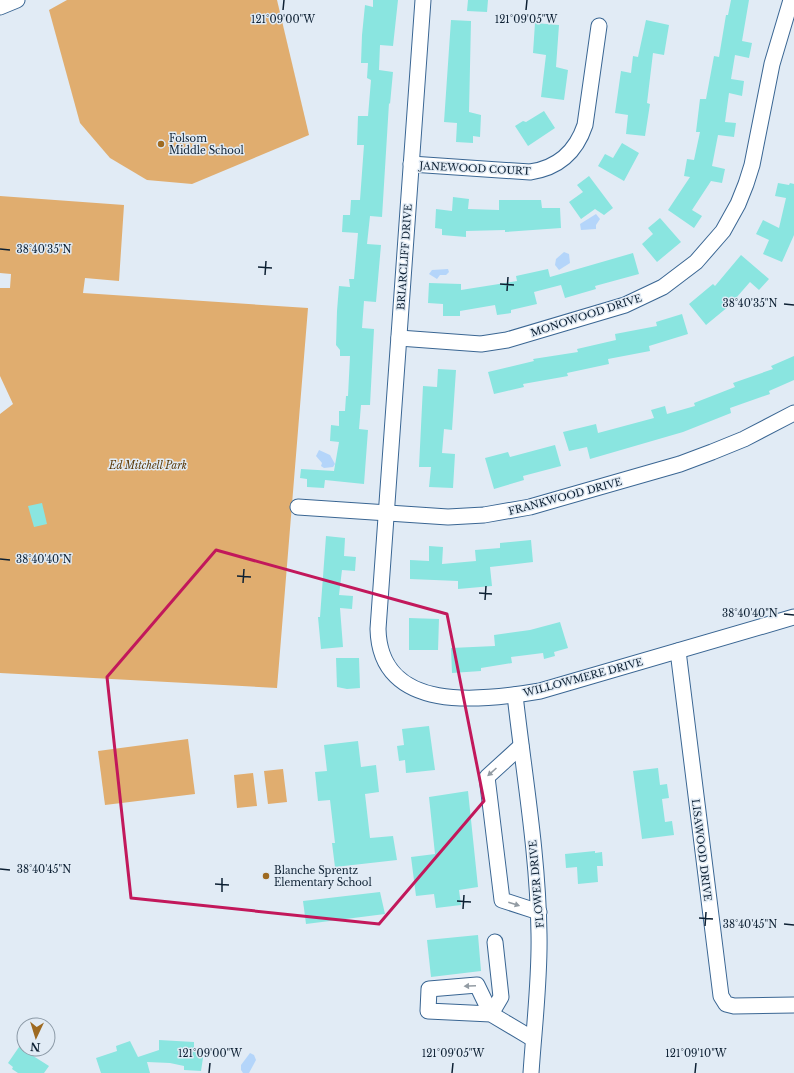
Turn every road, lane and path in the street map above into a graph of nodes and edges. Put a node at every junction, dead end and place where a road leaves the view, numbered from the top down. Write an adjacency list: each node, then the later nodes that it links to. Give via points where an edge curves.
1 (17, 0): 4 (street)
2 (423, 0): 6 (street, BRIARCLIFF DRIVE)
3 (790, 0): 7 (street, MONOWOOD DRIVE, via 772,64 746,184 723,231 696,262 663,287 631,303 506,340 475,344)
4 (0, 7)
5 (599, 26): 6 (street, JANEWOOD COURT, via 585,125 577,143 565,157 549,168 530,172)
6 (411, 164): 7 (street, BRIARCLIFF DRIVE)
7 (399, 338): 10 (street, BRIARCLIFF DRIVE)
8 (794, 413): 10 (street, FRANKWOOD DRIVE, via 744,439 699,457 530,507 484,515 448,517)
9 (298, 508): 10 (street, FRANKWOOD DRIVE)
10 (386, 513): 13 (street, WILLOWMERE DRIVE, via 378,629 380,648 387,666 407,686 425,693 466,697)
11 (794, 617): 12 (street, WILLOWMERE DRIVE)
12 (678, 651): 13 (street, WILLOWMERE DRIVE, via 540,691); 17 (street, LISAWOOD DRIVE, via 721,996 726,1004 734,1006)
13 (515, 695): 14 (street, FLOWER DRIVE)
14 (521, 746): 15 (street, FLOWER DRIVE); 15 (street, one-way to 15, via 487,777 502,900)
15 (539, 912): 18 (street, FLOWER DRIVE, via 539,967)
16 (495, 942): 18 (street, via 501,997 491,1014)
17 (794, 1005)
18 (533, 1039): 19 (street, FLOWER DRIVE)
19 (531, 1073)

